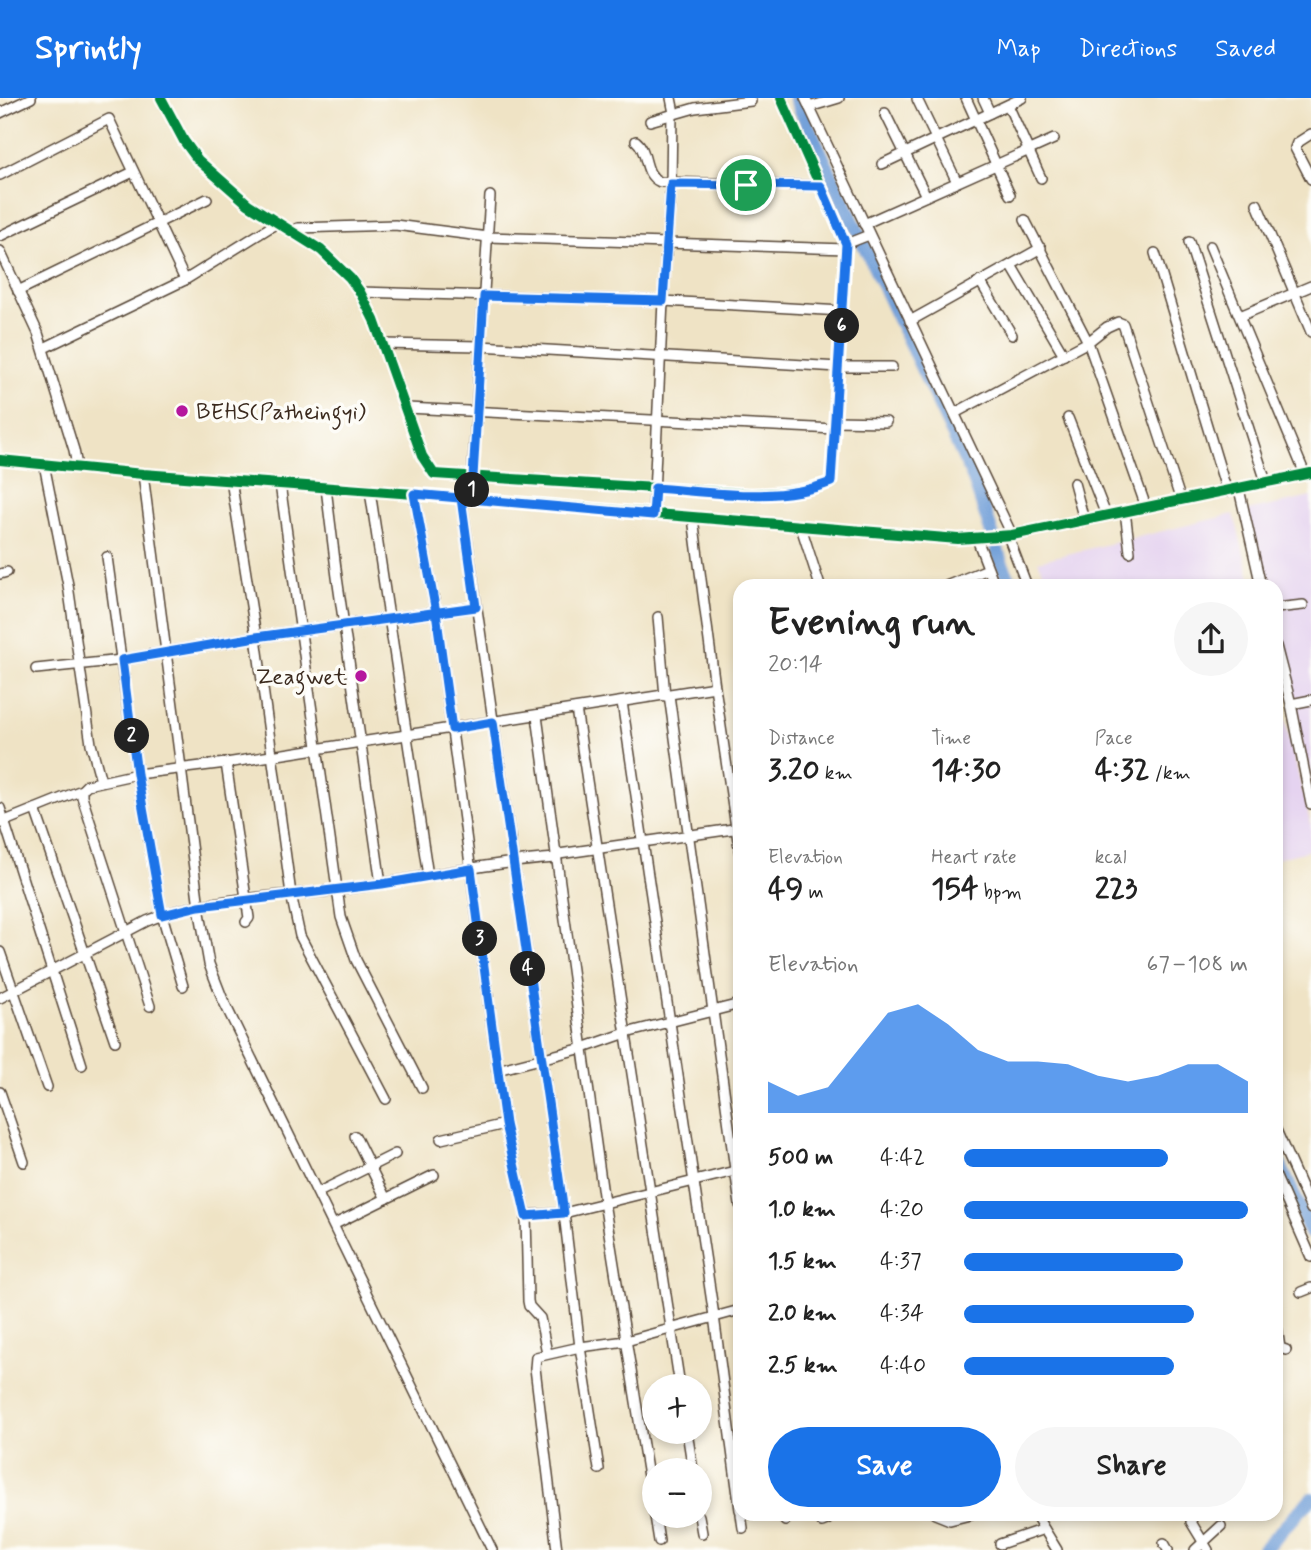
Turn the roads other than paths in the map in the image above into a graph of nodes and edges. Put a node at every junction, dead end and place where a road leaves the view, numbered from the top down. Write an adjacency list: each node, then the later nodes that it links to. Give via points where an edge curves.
1 (31, 98): 13 (street)
2 (161, 98): 41 (street, via 198,160)
3 (671, 98): 14 (street)
4 (781, 98): 33 (street)
5 (839, 98): 11 (street)
6 (966, 98): 17 (street)
7 (983, 98): 16 (street)
8 (1022, 98): 12 (street)
9 (917, 99): 20 (street)
10 (751, 101): 14 (street)
11 (807, 102): 42 (street)
12 (1008, 105): 16 (street); 23 (street)
13 (0, 113)
14 (673, 113): 18 (street); 32 (street)
15 (885, 113): 24 (street)
16 (990, 113): 17 (street)
17 (976, 119): 20 (street); 26 (street)
18 (650, 121)
19 (1311, 134): 30 (street, via 1295,148)
20 (936, 139): 24 (street); 31 (street)
21 (1054, 139): 23 (street)
22 (636, 141): 32 (street, via 654,180)
23 (1028, 150): 26 (street); 29 (street)
24 (905, 153): 25 (street); 36 (street)
25 (882, 164)
26 (996, 165): 31 (street); 34 (street)
27 (133, 172): 28 (street, via 109,119); 40 (street); 44 (street)
28 (0, 175)
29 (1041, 178)
30 (1311, 179)
31 (957, 182): 36 (street)
32 (671, 184): 33 (street); 47 (street)
33 (821, 186): 49 (street)
34 (1010, 195)
35 (490, 196): 46 (street)
36 (926, 196): 42 (street)
37 (207, 199): 40 (street)
38 (1257, 204): 60 (street)
39 (1025, 220): 51 (street)
40 (158, 223): 55 (street); 58 (street)
41 (277, 223): 43 (street); 55 (street)
42 (864, 225): 45 (street)
43 (291, 231): 46 (street, via 395,225); 59 (street, via 321,250)
44 (0, 236)
45 (867, 236): 49 (street); 65 (street)
46 (488, 237): 47 (street); 61 (street)
47 (667, 242): 49 (street); 62 (street)
48 (1189, 242): 89 (street)
49 (848, 245): 63 (street)
50 (1210, 246): 64 (street)
51 (1041, 247): 54 (street); 68 (street)
52 (0, 251): 58 (street)
53 (1154, 253): 97 (street)
54 (1010, 265): 56 (street); 72 (street)
55 (185, 280): 71 (street)
56 (980, 282): 65 (street); 67 (street)
57 (1311, 286): 60 (street)
58 (18, 291): 71 (street)
59 (360, 292): 61 (street); 69 (street)
60 (1296, 293): 64 (street); 66 (street)
61 (484, 296): 62 (street); 70 (street)
62 (663, 301): 63 (street); 73 (street)
63 (842, 311): 74 (street)
64 (1240, 316): 86 (street)
65 (910, 321): 78 (street)
66 (1311, 332)
67 (1012, 335)
68 (1088, 342): 72 (street); 99 (street, via 1118,321 1124,324); 100 (street)
69 (383, 344): 70 (street); 76 (street)
70 (480, 346): 73 (street); 77 (street)
71 (44, 348): 85 (street)
72 (1064, 355): 78 (street)
73 (660, 357): 74 (street); 80 (street)
74 (839, 367): 75 (street); 82 (street)
75 (892, 367)
76 (407, 408): 77 (street); 94 (street, via 430,471)
77 (477, 412): 80 (street); 94 (street)
78 (955, 413): 107 (street)
79 (1068, 418): 103 (street)
80 (658, 421): 82 (street); 95 (street)
81 (886, 422): 82 (street)
82 (835, 425): 95 (street, via 831,482 815,488 751,494)
83 (0, 460): 84 (street)
84 (44, 464): 85 (street); 128 (street)
85 (76, 466): 87 (street)
86 (1308, 473): 89 (street)
87 (143, 474): 88 (street); 126 (street)
88 (231, 480): 91 (street); 125 (street)
89 (1266, 482): 93 (street)
90 (1074, 483): 105 (street)
91 (280, 484): 92 (street); 124 (street)
92 (326, 488): 96 (street); 123 (street)
93 (1239, 489): 97 (street); 116 (street)
94 (470, 490): 95 (street); 98 (street); 101 (street); 118 (street)
95 (655, 490): 101 (street)
96 (370, 491): 98 (street); 122 (street)
97 (1227, 492): 99 (street)
98 (414, 494): 120 (street)
99 (1181, 501): 100 (street)
100 (1146, 507): 102 (street)
101 (654, 510): 104 (street)
102 (1125, 511): 103 (street); 109 (street)
103 (1106, 515): 105 (street)
104 (693, 519): 106 (street); 131 (street)
105 (1084, 520): 107 (street)
106 (801, 527): 108 (street); 112 (street)
107 (1007, 536): 108 (street); 115 (street)
108 (980, 538): 111 (street)
109 (1130, 552)
110 (107, 557): 127 (street)
111 (988, 569): 113 (street); 114 (street)
112 (818, 579)
113 (972, 579)
114 (992, 579)
115 (1024, 579)
116 (1259, 579)
117 (1303, 605): 119 (street)
118 (476, 607): 120 (street); 138 (street)
119 (1283, 607)
120 (436, 612): 122 (street); 139 (street)
121 (658, 617): 132 (street)
122 (388, 619): 123 (street); 140 (street)
123 (344, 626): 124 (street); 141 (street)
124 (300, 631): 125 (street); 142 (street)
125 (256, 637): 126 (street); 143 (street)
126 (166, 652): 127 (street); 145 (street)
127 (122, 660): 128 (street); 146 (street)
128 (79, 663): 129 (street); 147 (street)
129 (36, 668)
130 (1283, 673): 135 (street)
131 (715, 687): 132 (street); 149 (street)
132 (667, 696): 134 (street); 155 (street)
133 (1311, 700): 135 (street)
134 (622, 702): 136 (street); 156 (street)
135 (1291, 704): 150 (street)
136 (576, 709): 137 (street); 157 (street)
137 (537, 716): 138 (street); 158 (street)
138 (493, 722): 139 (street); 159 (street)
139 (452, 729): 140 (street); 160 (street)
140 (406, 735): 141 (street); 161 (street)
141 (361, 741): 142 (street); 162 (street)
142 (317, 748): 143 (street); 163 (street)
143 (272, 755): 144 (street); 164 (street)
144 (226, 763): 145 (street); 165 (street)
145 (182, 768): 146 (street); 166 (street)
146 (137, 774): 147 (street); 167 (street)
147 (101, 781): 148 (street)
148 (82, 790): 152 (street); 169 (street)
149 (733, 798)
150 (1311, 804)
151 (0, 808): 153 (street)
152 (35, 808): 153 (street); 171 (street)
153 (2, 822): 172 (street)
154 (733, 830): 155 (street)
155 (689, 836): 156 (street); 178 (street)
156 (643, 842): 157 (street); 179 (street)
157 (597, 848): 158 (street); 180 (street)
158 (556, 858): 159 (street); 182 (street)
159 (513, 861): 160 (street); 183 (street)
160 (471, 869): 161 (street); 185 (street)
161 (428, 876): 162 (street)
162 (382, 884): 163 (street)
163 (336, 890): 164 (street); 187 (street, via 356,960)
164 (291, 894): 165 (street); 189 (street, via 300,936)
165 (246, 900): 166 (street); 168 (street)
166 (199, 906): 167 (street); 201 (street, via 209,964 223,1000)
167 (162, 915): 169 (street); 173 (street)
168 (246, 922)
169 (125, 934): 171 (street); 176 (street)
170 (0, 952): 174 (street)
171 (85, 954): 172 (street); 181 (street)
172 (51, 974): 174 (street); 184 (street)
173 (183, 986)
174 (13, 992): 175 (street); 186 (street)
175 (0, 998)
176 (150, 1006)
177 (733, 1006): 178 (street)
178 (713, 1011): 179 (street); 192 (street)
179 (670, 1022): 180 (street); 200 (street)
180 (626, 1033): 182 (street); 202 (street)
181 (116, 1041)
182 (583, 1048): 183 (street); 205 (street)
183 (540, 1058): 185 (street); 207 (street)
184 (82, 1065)
185 (497, 1070): 190 (street)
186 (47, 1087)
187 (422, 1088)
188 (0, 1092): 196 (street)
189 (386, 1099)
190 (505, 1124): 193 (street); 208 (street)
191 (355, 1136): 197 (street)
192 (733, 1138)
193 (442, 1139)
194 (1283, 1146): 206 (street)
195 (394, 1154): 197 (street)
196 (24, 1162)
197 (370, 1167): 201 (street); 204 (street)
198 (733, 1171): 200 (street)
199 (434, 1175): 204 (street)
200 (694, 1181): 202 (street); 212 (street)
201 (319, 1192): 209 (street)
202 (650, 1192): 205 (street); 213 (street)
203 (1283, 1193): 210 (street)
204 (386, 1199): 209 (street)
205 (604, 1202): 207 (street); 214 (street)
206 (1311, 1209)
207 (564, 1213): 208 (street); 215 (street)
208 (526, 1216): 218 (street, via 528,1301 540,1318)
209 (335, 1224): 235 (street)
210 (1311, 1256)
211 (733, 1312): 212 (street)
212 (714, 1316): 213 (street); 220 (street)
213 (671, 1327): 214 (street); 219 (street)
214 (626, 1341): 215 (street); 221 (street)
215 (580, 1347): 218 (street); 222 (street)
216 (1283, 1349): 217 (street)
217 (1286, 1350)
218 (547, 1353): 236 (street, via 536,1357 535,1368)
219 (678, 1374)
220 (733, 1454)
221 (646, 1458)
222 (599, 1469)
223 (742, 1521): 229 (street)
224 (1039, 1521): 230 (street)
225 (1191, 1522): 234 (street)
226 (1222, 1526): 234 (street)
227 (657, 1528): 232 (street)
228 (701, 1528): 231 (street)
229 (743, 1528)
230 (1044, 1529): 233 (street); 237 (street)
231 (702, 1533)
232 (659, 1541)
233 (1000, 1544)
234 (1206, 1546): 238 (street)
235 (492, 1550)
236 (557, 1550)
237 (1057, 1550)
238 (1195, 1550)

